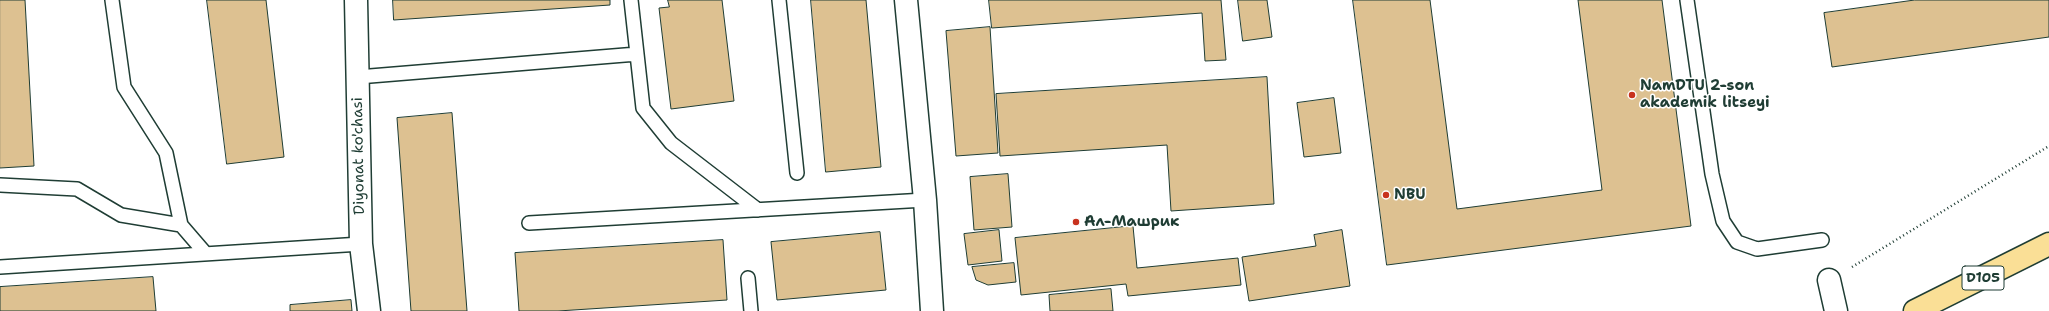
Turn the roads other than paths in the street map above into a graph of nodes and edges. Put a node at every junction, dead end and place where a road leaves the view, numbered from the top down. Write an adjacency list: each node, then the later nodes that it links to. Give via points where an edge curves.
1 (112, 0): 14 (lane, via 124,87 166,153)
2 (356, 0): 8 (street, Diyonat ko'chasi)
3 (631, 0): 7 (lane)
4 (779, 0): 9 (lane)
5 (906, 0): 11 (street)
6 (1687, 0): 15 (lane, via 1712,174 1723,221 1737,242 1757,249)
7 (637, 54): 8 (lane); 12 (lane, via 642,108 671,143)
8 (358, 77): 16 (street, Diyonat ko'chasi)
9 (797, 173)
10 (0, 185): 14 (lane, via 77,189 121,215)
11 (926, 200): 12 (lane); 24 (street)
12 (758, 210): 13 (lane)
13 (529, 223)
14 (181, 225): 18 (lane)
15 (1822, 240)
16 (360, 244): 18 (lane); 22 (street, Diyonat ko'chasi)
17 (2049, 244): 26 (highway, D105)
18 (206, 254): 19 (lane)
19 (0, 267)
20 (748, 278): 23 (lane)
21 (1829, 280): 25 (street)
22 (369, 311)
23 (750, 311)
24 (932, 311)
25 (1836, 311)
26 (1915, 311)

